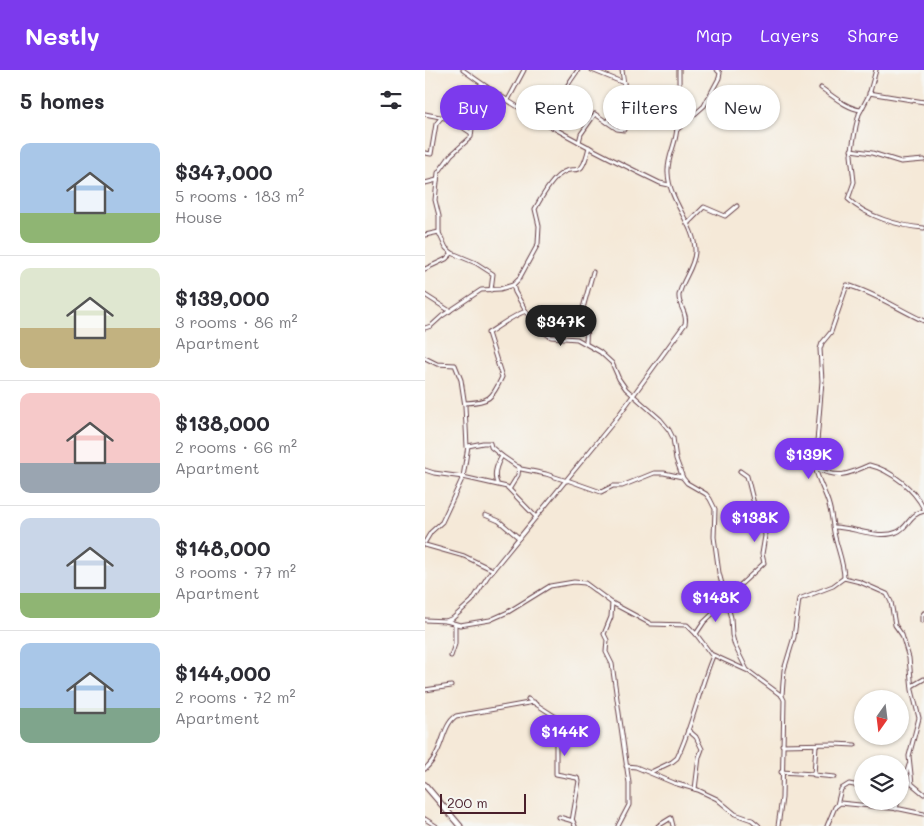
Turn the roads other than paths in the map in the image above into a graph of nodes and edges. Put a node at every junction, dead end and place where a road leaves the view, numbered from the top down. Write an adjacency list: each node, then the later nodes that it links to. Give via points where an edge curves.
1 (463, 70): 11 (street)
2 (524, 70): 16 (street)
3 (578, 70): 12 (street)
4 (592, 70): 8 (street)
5 (622, 70): 10 (street)
6 (679, 70): 13 (street)
7 (876, 70): 15 (street)
8 (600, 71): 10 (street)
9 (720, 71): 20 (street, via 704,106)
10 (624, 83)
11 (486, 85)
12 (569, 85)
13 (678, 85)
14 (821, 88): 19 (street, via 835,99)
15 (869, 94): 17 (street); 19 (street)
16 (508, 100): 18 (street)
17 (924, 102)
18 (516, 105)
19 (862, 110): 32 (street)
20 (696, 113)
21 (425, 114): 22 (street)
22 (440, 118)
23 (440, 119): 33 (street, via 436,124 431,154)
24 (603, 120): 30 (street, via 594,115)
25 (467, 130): 29 (street)
26 (472, 130): 29 (street)
27 (556, 130): 30 (street)
28 (677, 130): 37 (street, via 668,164)
29 (471, 133): 35 (street, via 470,138 447,158)
30 (579, 142): 31 (street)
31 (589, 147): 37 (street); 46 (street, via 581,169 566,171 557,177 535,209 539,226 537,248)
32 (851, 150): 34 (street, via 901,162); 40 (street, via 854,182 848,200 904,226)
33 (425, 153)
34 (924, 160)
35 (437, 180): 36 (street); 41 (street, via 435,203)
36 (425, 183)
37 (669, 185): 39 (street)
38 (737, 206): 39 (street, via 725,216 704,207)
39 (687, 224): 57 (street, via 695,251 693,265 679,296 686,322)
40 (924, 228)
41 (439, 232): 42 (street); 43 (street, via 443,244)
42 (425, 235)
43 (452, 253): 44 (street); 47 (street, via 476,262 493,274)
44 (425, 269)
45 (593, 272): 55 (street, via 583,308 587,323)
46 (513, 284): 47 (street); 50 (street)
47 (491, 290): 49 (street, via 481,290)
48 (425, 295): 49 (street)
49 (450, 311): 53 (street)
50 (525, 311): 55 (street, via 535,327 551,338 577,339); 58 (street, via 488,333 502,377 487,400)
51 (924, 321): 62 (street, via 872,293 847,285 834,326 820,349 822,380)
52 (425, 324): 53 (street)
53 (431, 326): 54 (street)
54 (425, 328)
55 (586, 343): 57 (street, via 611,362 622,384)
56 (425, 358): 58 (street, via 437,364 455,365)
57 (633, 396): 66 (street, via 669,430); 67 (street)
58 (465, 403): 59 (street)
59 (467, 448): 60 (street, via 489,443); 65 (street)
60 (502, 456): 61 (street); 68 (street, via 495,478)
61 (519, 468): 67 (street); 69 (street)
62 (815, 468): 70 (street, via 840,476 874,466 899,480 917,496); 73 (street)
63 (425, 470): 65 (street)
64 (740, 471): 78 (street, via 747,476 764,527 764,563)
65 (463, 477): 68 (street); 75 (street, via 442,522)
66 (683, 478): 67 (street, via 654,473 601,492); 78 (street, via 706,494 713,504 714,537)
67 (567, 480): 72 (street)
68 (498, 484): 69 (street)
69 (510, 488): 72 (street)
70 (924, 510): 73 (street, via 913,515 899,531 890,534)
71 (485, 515): 74 (street, via 503,524)
72 (536, 517): 74 (street)
73 (834, 526): 77 (street)
74 (519, 538): 76 (street)
75 (425, 543): 76 (street)
76 (493, 570): 82 (street, via 472,601)
77 (844, 578): 91 (street, via 888,596 895,625 908,652); 93 (street, via 799,600 794,637 784,670)
78 (725, 600): 85 (street); 88 (street, via 733,640)
79 (612, 604): 84 (street, via 585,583 574,582 550,586 490,620); 85 (street, via 651,624 685,625); 102 (street, via 604,634 606,652 612,664)
80 (924, 613): 83 (street)
81 (425, 620): 82 (street)
82 (446, 621): 84 (street)
83 (922, 621)
84 (455, 624): 86 (street)
85 (696, 634): 87 (street)
86 (451, 656)
87 (713, 656): 88 (street); 96 (street)
88 (747, 670): 93 (street)
89 (924, 679): 91 (street)
90 (451, 686): 92 (street)
91 (912, 686): 100 (street, via 919,718)
92 (425, 690)
93 (782, 696): 97 (street)
94 (528, 698): 95 (street)
95 (534, 702): 103 (street, via 453,718 437,754); 118 (street, via 556,719 556,774 579,781)
96 (688, 730): 104 (street, via 677,758); 110 (street, via 696,737 701,749)
97 (783, 745): 98 (street); 105 (street)
98 (816, 745): 99 (street); 106 (street)
99 (854, 745)
100 (909, 756)
101 (909, 765): 111 (street, via 912,784)
102 (626, 766): 104 (street); 122 (street, via 629,805)
103 (425, 769)
104 (650, 772): 110 (street)
105 (781, 772): 106 (street); 126 (street)
106 (814, 774): 107 (street)
107 (835, 777)
108 (425, 785): 120 (main road)
109 (854, 785): 113 (street, via 841,789)
110 (695, 789): 125 (street)
111 (924, 794)
112 (854, 804): 113 (street)
113 (837, 805): 127 (street)
114 (902, 810): 115 (street)
115 (924, 814)
116 (559, 817): 118 (street)
117 (425, 819): 119 (street)
118 (572, 821): 121 (street)
119 (436, 826)
120 (459, 826)
121 (575, 826)
122 (618, 826)
123 (658, 826): 124 (street, via 671,818)
124 (673, 826)
125 (759, 826)
126 (778, 826)
127 (827, 826)

